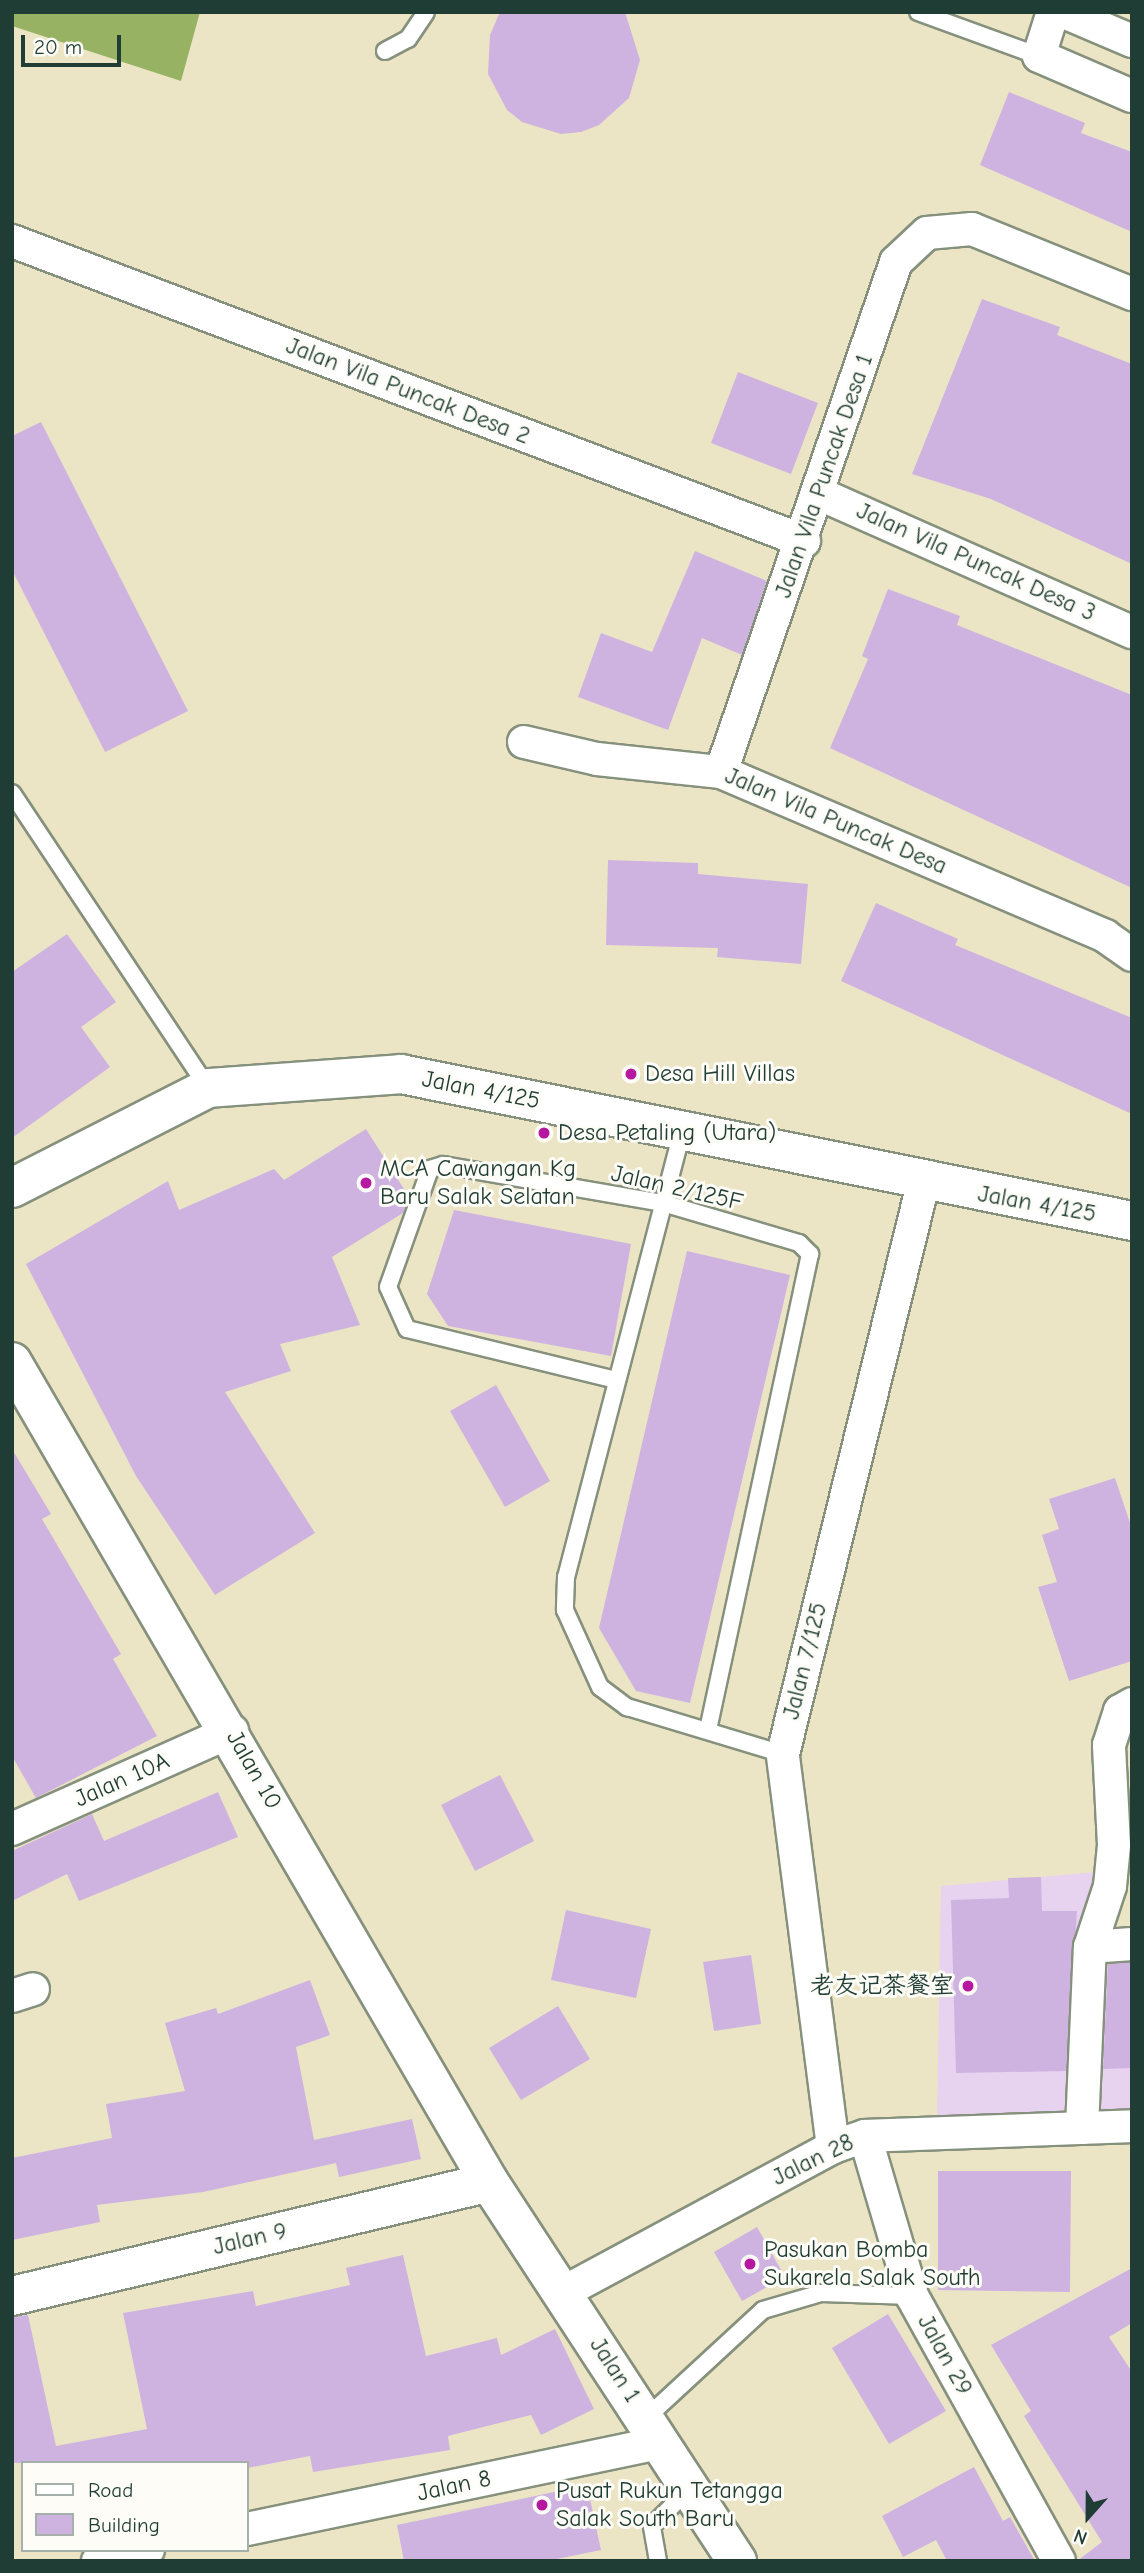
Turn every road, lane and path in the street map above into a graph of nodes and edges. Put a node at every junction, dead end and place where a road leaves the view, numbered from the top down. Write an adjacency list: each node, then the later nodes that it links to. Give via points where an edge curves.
1 (426, 12): 6 (lane, via 408,39)
2 (918, 12): 7 (lane)
3 (1054, 12): 7 (street)
4 (1064, 12): 5 (street)
5 (1132, 41)
6 (385, 51)
7 (1039, 56): 8 (street)
8 (1132, 96)
9 (12, 241): 12 (street, Jalan Vila Puncak Desa 2)
10 (1132, 294): 11 (street, Jalan Vila Puncak Desa 1, via 972,229 927,233 896,262)
11 (820, 494): 12 (street, Jalan Vila Puncak Desa 1); 13 (street, Jalan Vila Puncak Desa 3)
12 (804, 541): 15 (street, Jalan Vila Puncak Desa 1)
13 (1132, 632)
14 (524, 742): 15 (street, Jalan Vila Puncak Desa, via 597,759)
15 (721, 772): 19 (street, Jalan Vila Puncak Desa, via 1105,936)
16 (12, 793): 18 (lane)
17 (12, 817): 18 (lane)
18 (32, 822): 20 (lane)
19 (1132, 955)
20 (208, 1088): 21 (street, Jalan 4/125, via 401,1074); 23 (street, Jalan 4/125)
21 (682, 1132): 22 (street, Jalan 4/125); 24 (lane)
22 (923, 1184): 25 (street, Jalan 4/125); 31 (street, Jalan 7/125)
23 (12, 1188)
24 (663, 1203): 27 (lane); 27 (lane, Jalan 2/125F, via 437,1166 427,1175 388,1287 412,1332); 29 (lane, Jalan 2/125F, via 799,1243 810,1254)
25 (1132, 1222)
26 (12, 1363): 30 (street, Jalan 10)
27 (616, 1380): 29 (lane, via 566,1577 565,1610 600,1687 627,1707)
28 (1132, 1704): 34 (street, via 1112,1726 1112,1872)
29 (708, 1730): 31 (lane)
30 (232, 1731): 32 (street, Jalan 10A); 39 (street, Jalan 10)
31 (783, 1754): 38 (street, Jalan 7/125)
32 (12, 1829)
33 (1132, 1944): 34 (street)
34 (1090, 1947): 36 (street)
35 (1132, 2126): 36 (street, Jalan 28)
36 (1082, 2128): 37 (street, Jalan 28)
37 (865, 2136): 38 (street, Jalan 28); 41 (street, Jalan 29)
38 (833, 2147): 40 (street, Jalan 28)
39 (489, 2182): 40 (street, Jalan 1); 42 (street, Jalan 9)
40 (564, 2292): 43 (street, Jalan 1)
41 (912, 2295): 43 (lane, via 821,2293 763,2310); 50 (street, Jalan 29)
42 (12, 2296)
43 (654, 2430): 44 (street, Jalan 1); 45 (street, Jalan 8)
44 (690, 2488): 48 (lane, via 652,2526); 49 (street, Jalan 1)
45 (248, 2529)
46 (139, 2552): 47 (street)
47 (98, 2561)
48 (658, 2561)
49 (737, 2561)
50 (1059, 2561)

